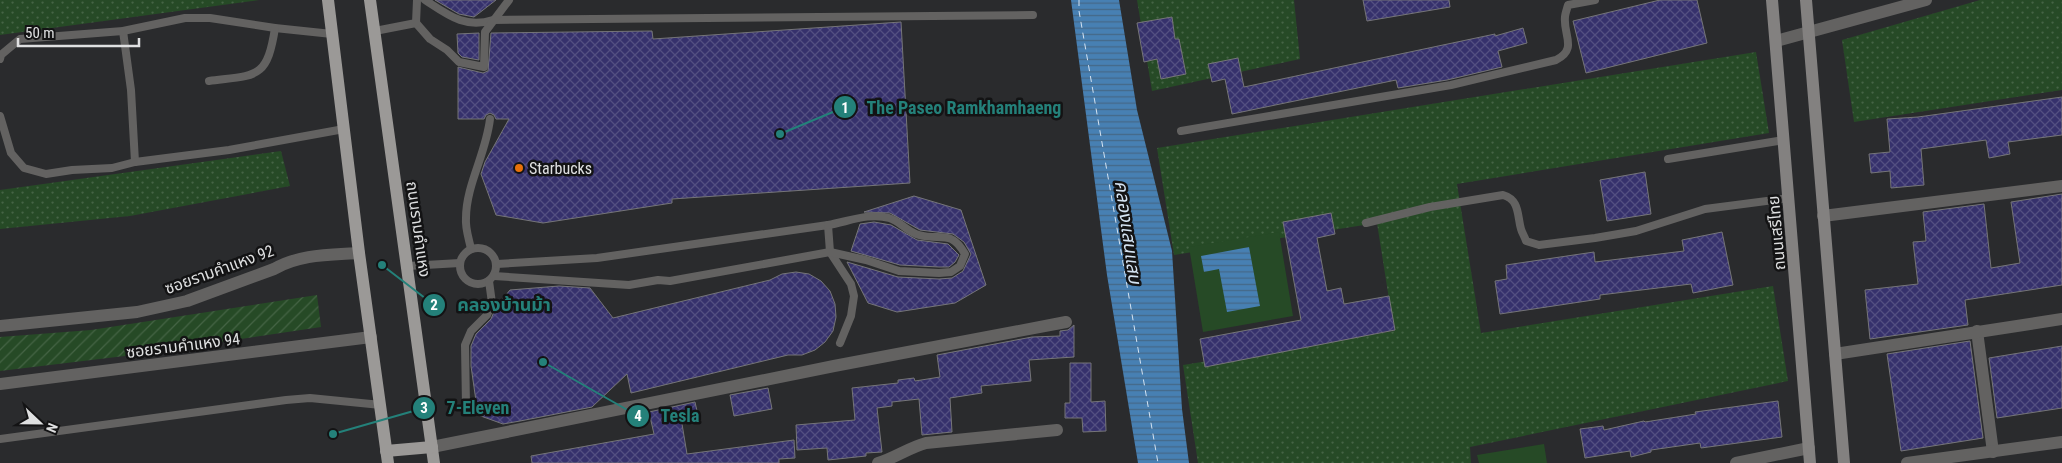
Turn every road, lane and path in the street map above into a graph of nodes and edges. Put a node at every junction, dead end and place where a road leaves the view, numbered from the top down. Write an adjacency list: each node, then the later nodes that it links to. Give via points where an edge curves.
1 (328, 0): 17 (main road)
2 (370, 0): 15 (main road, ถนนรามคำแหง)
3 (417, 0): 12 (lane)
4 (425, 0): 11 (lane, via 467,23 481,24)
5 (508, 0): 11 (lane)
6 (1595, 0): 24 (lane, via 1568,6 1565,17 1568,48 1556,60 1451,85)
7 (1772, 0): 18 (main road, ถนนเสรีไทย)
8 (1806, 0): 16 (main road)
9 (1926, 0): 16 (street)
10 (1033, 15): 11 (lane)
11 (493, 20): 12 (lane, via 485,32 484,67 459,62)
12 (416, 23): 15 (lane)
13 (275, 28): 14 (lane, via 185,18); 17 (lane); 20 (lane, via 272,49 258,71 248,76)
14 (123, 31): 19 (lane, via 20,39); 27 (lane, via 131,90)
15 (375, 31): 38 (main road, ถนนรามคำแหง)
16 (1809, 33): 18 (street); 30 (main road)
17 (332, 34): 23 (main road)
18 (1776, 41): 25 (main road, ถนนเสรีไทย)
19 (0, 58)
20 (209, 81)
21 (0, 116): 27 (lane, via 10,153 24,168 46,174 112,168)
22 (490, 119): 33 (lane, via 466,207)
23 (344, 129): 27 (lane, via 229,150); 35 (main road)
24 (1181, 131)
25 (1784, 140): 26 (lane); 29 (main road, ถนนเสรีไทย)
26 (1668, 159)
27 (135, 162)
28 (2062, 186): 30 (street)
29 (1789, 198): 31 (lane, via 1705,209 1636,231 1539,246 1526,241 1516,204 1511,197 1503,195 1430,207); 54 (main road, ถนนเสรีไทย)
30 (1824, 216): 46 (main road)
31 (1366, 223)
32 (828, 226): 34 (lane); 34 (lane, via 869,216 890,218 921,236 954,239 965,254 960,266 939,274 899,271); 37 (lane, via 597,258)
33 (471, 249): 36 (lane); 37 (lane, via 488,250)
34 (830, 252): 39 (lane, via 670,281 629,285); 45 (lane, via 851,284 854,296 851,316)
35 (359, 253): 42 (street, ซอยรามคําแหง 92, via 294,260 187,301 137,312); 44 (main road)
36 (460, 263): 38 (lane); 39 (lane, via 462,275 471,283)
37 (497, 264): 39 (lane)
38 (408, 266): 53 (main road, ถนนรามคำแหง)
39 (492, 279): 49 (lane, via 492,303 465,344)
40 (2062, 319): 43 (street)
41 (1066, 322): 53 (street)
42 (0, 326)
43 (1977, 331): 46 (street); 55 (street)
44 (371, 338): 47 (street, ซอยรามคําแหง 94); 48 (main road)
45 (840, 343)
46 (1835, 354): 61 (main road)
47 (0, 384)
48 (381, 405): 51 (lane, via 310,398 286,400); 56 (main road)
49 (466, 406)
50 (1057, 430): 58 (street, via 926,443)
51 (0, 439)
52 (2062, 442): 55 (street)
53 (432, 447): 56 (main road); 57 (main road, ถนนรามคำแหง)
54 (1809, 448): 59 (street); 60 (main road, ถนนเสรีไทย)
55 (1993, 452): 62 (street)
56 (387, 457)
57 (434, 463)
58 (878, 463)
59 (1736, 463)
60 (1810, 463)
61 (1844, 463)
62 (1906, 463)

